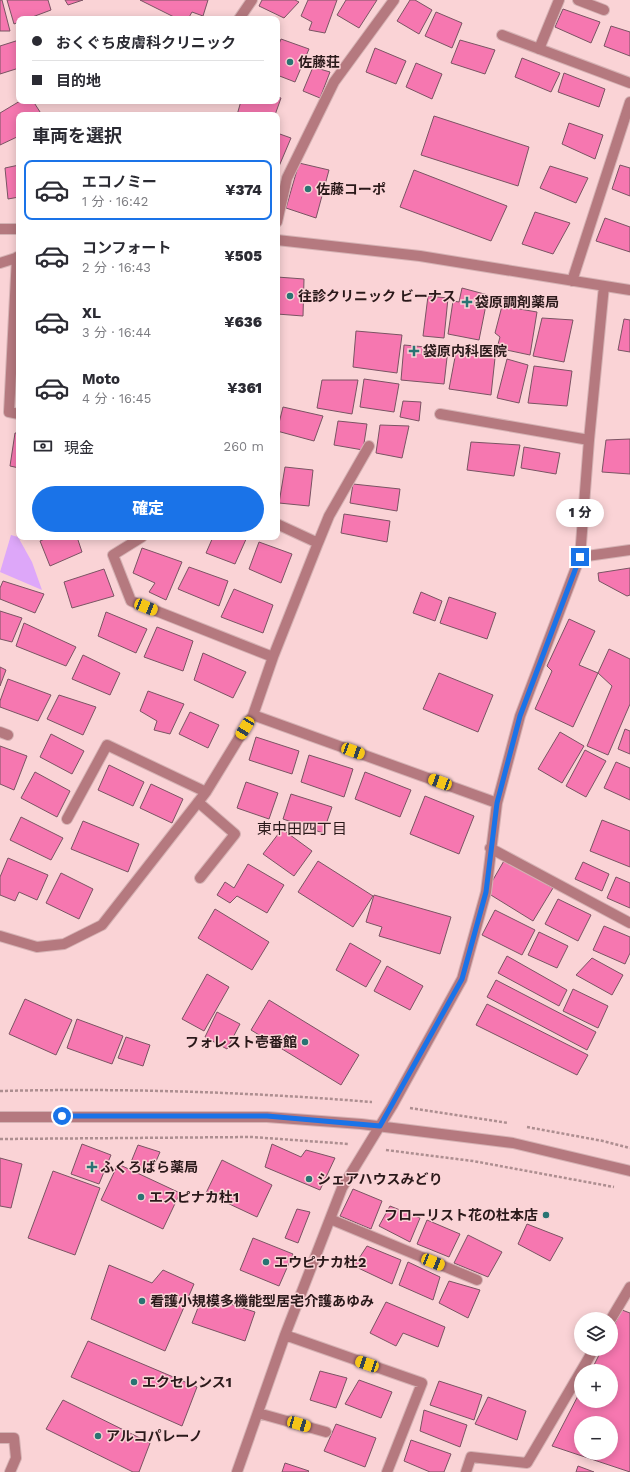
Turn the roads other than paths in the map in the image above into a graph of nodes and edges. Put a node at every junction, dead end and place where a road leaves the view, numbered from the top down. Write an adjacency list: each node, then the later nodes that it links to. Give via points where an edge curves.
1 (252, 0): 6 (street)
2 (394, 0): 11 (street, via 334,82 287,178)
3 (559, 0): 8 (street)
4 (578, 0): 5 (street)
5 (604, 10)
6 (242, 16)
7 (502, 35): 8 (street)
8 (539, 49): 9 (street)
9 (630, 83)
10 (630, 102): 17 (street)
11 (280, 209)
12 (0, 229): 13 (street)
13 (16, 229)
14 (280, 240): 17 (street, via 420,256)
15 (16, 258): 16 (street)
16 (0, 264)
17 (572, 281): 18 (street)
18 (604, 286): 19 (street); 23 (street)
19 (630, 290)
20 (16, 291): 21 (street, via 9,412)
21 (16, 413)
22 (440, 414): 23 (street)
23 (589, 440): 29 (street)
24 (369, 446): 27 (street, via 328,516)
25 (280, 525): 27 (street)
26 (137, 540): 30 (street, via 113,555 131,601)
27 (318, 542): 30 (street)
28 (630, 550): 29 (street)
29 (580, 557): 34 (street, via 520,716)
30 (273, 657): 31 (street)
31 (253, 715): 32 (street); 34 (street)
32 (206, 792): 33 (street); 35 (street, via 107,745)
33 (198, 802): 37 (street, via 235,834); 39 (street, via 102,925 64,944 37,947)
34 (497, 803): 36 (street)
35 (67, 819)
36 (490, 848): 38 (street); 41 (street, via 486,892 462,979)
37 (200, 878)
38 (630, 923)
39 (0, 936)
40 (0, 1117): 41 (street, via 267,1116)
41 (380, 1126): 42 (street, via 513,1143); 43 (street, via 342,1188)
42 (630, 1171)
43 (330, 1219): 44 (street); 47 (street)
44 (477, 1280)
45 (630, 1287): 46 (street)
46 (615, 1312)
47 (285, 1335): 49 (street); 54 (street, via 422,1383)
48 (590, 1356): 55 (street, via 527,1463 471,1458)
49 (258, 1413): 50 (street); 53 (street)
50 (326, 1432)
51 (0, 1438): 52 (street, via 14,1438 16,1458)
52 (10, 1472)
53 (237, 1472)
54 (387, 1472)
55 (466, 1472)

